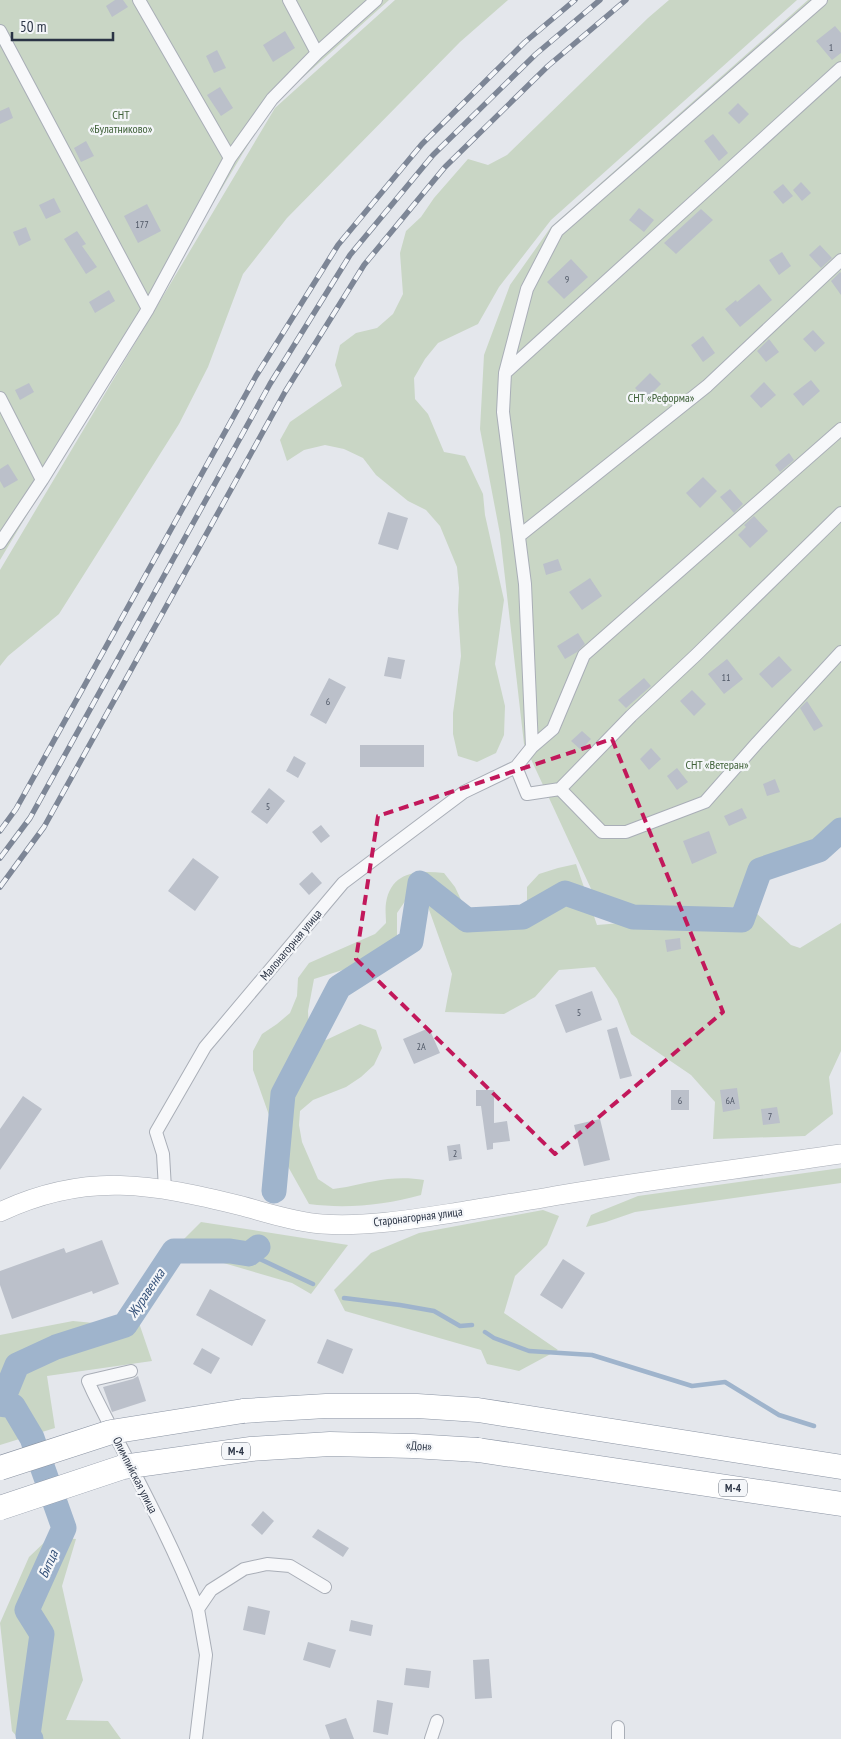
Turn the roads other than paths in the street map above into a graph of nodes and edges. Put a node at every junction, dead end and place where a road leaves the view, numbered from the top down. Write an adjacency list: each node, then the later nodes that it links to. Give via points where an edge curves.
1 (139, 0): 8 (street)
2 (289, 0): 6 (street)
3 (376, 0): 6 (street)
4 (821, 0): 11 (street, via 557,231 527,289)
5 (0, 31): 10 (street)
6 (317, 53): 8 (street, via 272,99)
7 (841, 68): 11 (street)
8 (230, 158): 10 (street)
9 (841, 260): 16 (street, via 707,386)
10 (148, 309): 14 (street)
11 (505, 374): 16 (street, via 503,412)
12 (0, 398): 14 (street)
13 (841, 429): 19 (street, via 584,655 553,729)
14 (42, 480): 17 (street)
15 (841, 512): 21 (street)
16 (519, 536): 19 (street, via 525,584)
17 (0, 542)
18 (841, 652): 21 (street, via 705,802 626,832 602,832)
19 (532, 747): 20 (street)
20 (516, 767): 21 (street, via 527,794); 23 (street, Малонагорная улица, via 464,792 343,883 206,1047 156,1132 163,1154)
21 (560, 789)
22 (841, 1154): 23 (main road, Старонагорная улица, via 383,1222 321,1224)
23 (165, 1189): 24 (main road, Старонагорная улица, via 135,1185 85,1186 41,1195)
24 (0, 1212)
25 (131, 1371): 31 (street, Олимпийская улица, via 88,1381)
26 (841, 1467): 27 (highway, bridge, via 478,1410 326,1406 243,1411 111,1432)
27 (0, 1468)
28 (841, 1504): 29 (highway, «Дон» / М-4, bridge, via 478,1450 330,1444 251,1449 123,1467)
29 (0, 1508)
30 (325, 1587): 31 (street, via 290,1566 267,1564 244,1569 211,1590)
31 (198, 1609): 33 (street, Олимпийская улица, via 206,1655)
32 (437, 1721): 34 (street)
33 (196, 1739)
34 (431, 1739)

